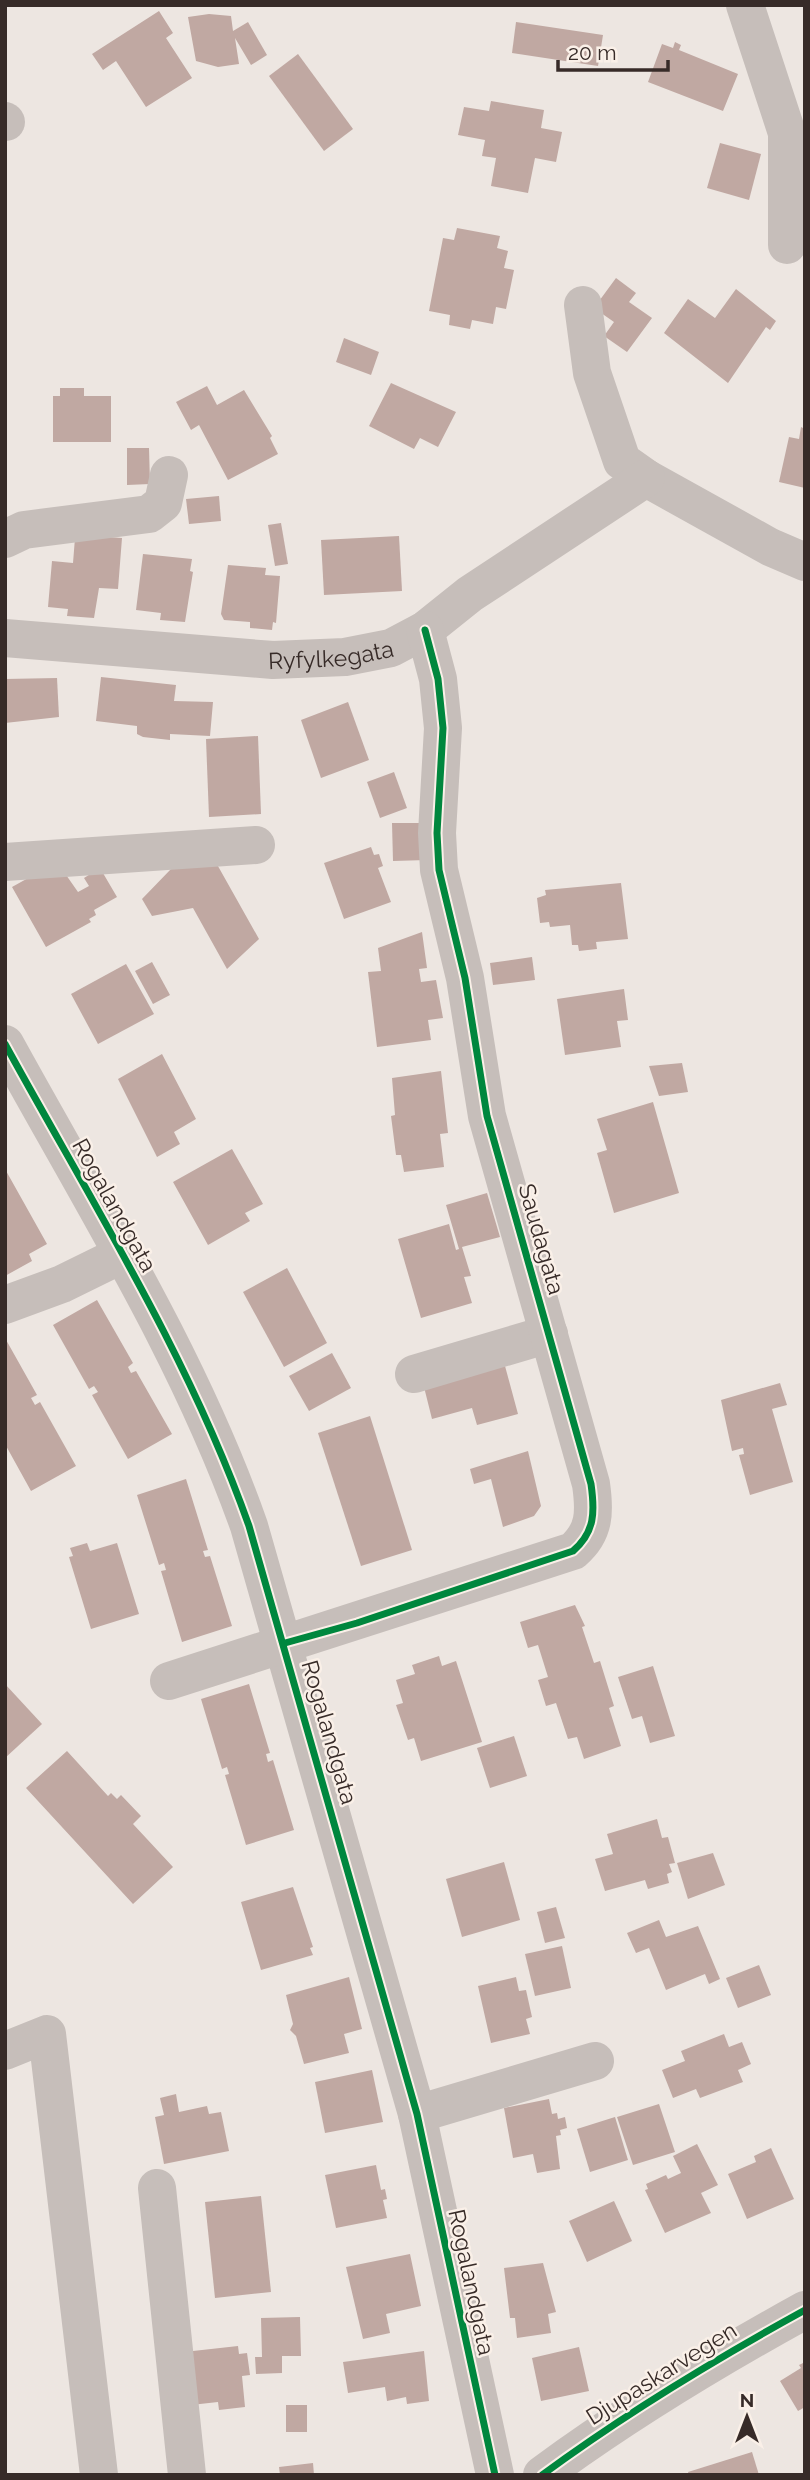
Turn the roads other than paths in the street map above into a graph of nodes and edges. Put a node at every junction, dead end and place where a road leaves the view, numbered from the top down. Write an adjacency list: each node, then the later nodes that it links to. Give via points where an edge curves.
1 (745, 5): 2 (street, via 787,133)
2 (787, 245)
3 (583, 305): 4 (street, via 592,373)
4 (634, 469): 7 (street, via 770,547); 8 (street, Ryfylkegata)
5 (169, 475): 6 (street, via 163,503 149,514 24,530)
6 (5, 539)
7 (805, 562)
8 (425, 630): 9 (street, Ryfylkegata, via 391,648 368,653 273,660); 15 (street, Saudagata, via 438,679 443,728 439,870 466,978 487,1116)
9 (5, 638)
10 (256, 845): 11 (street)
11 (5, 862)
12 (5, 1044): 13 (street, Rogalandgata)
13 (121, 1255): 14 (street); 17 (street, Rogalandgata, via 200,1403 229,1468)
14 (5, 1305)
15 (548, 1334): 16 (street); 17 (street, Saudagata, via 591,1484 594,1506 586,1540 560,1556)
16 (414, 1374)
17 (285, 1643): 18 (street); 21 (street, Rogalandgata)
18 (169, 1681)
19 (5, 2051): 24 (street, via 47,2034)
20 (595, 2061): 21 (street)
21 (417, 2114): 26 (street, Rogalandgata)
22 (157, 2188): 25 (street)
23 (805, 2310): 27 (street, Djupaskarvegen, via 606,2428)
24 (99, 2475)
25 (187, 2475)
26 (495, 2475)
27 (542, 2475)

